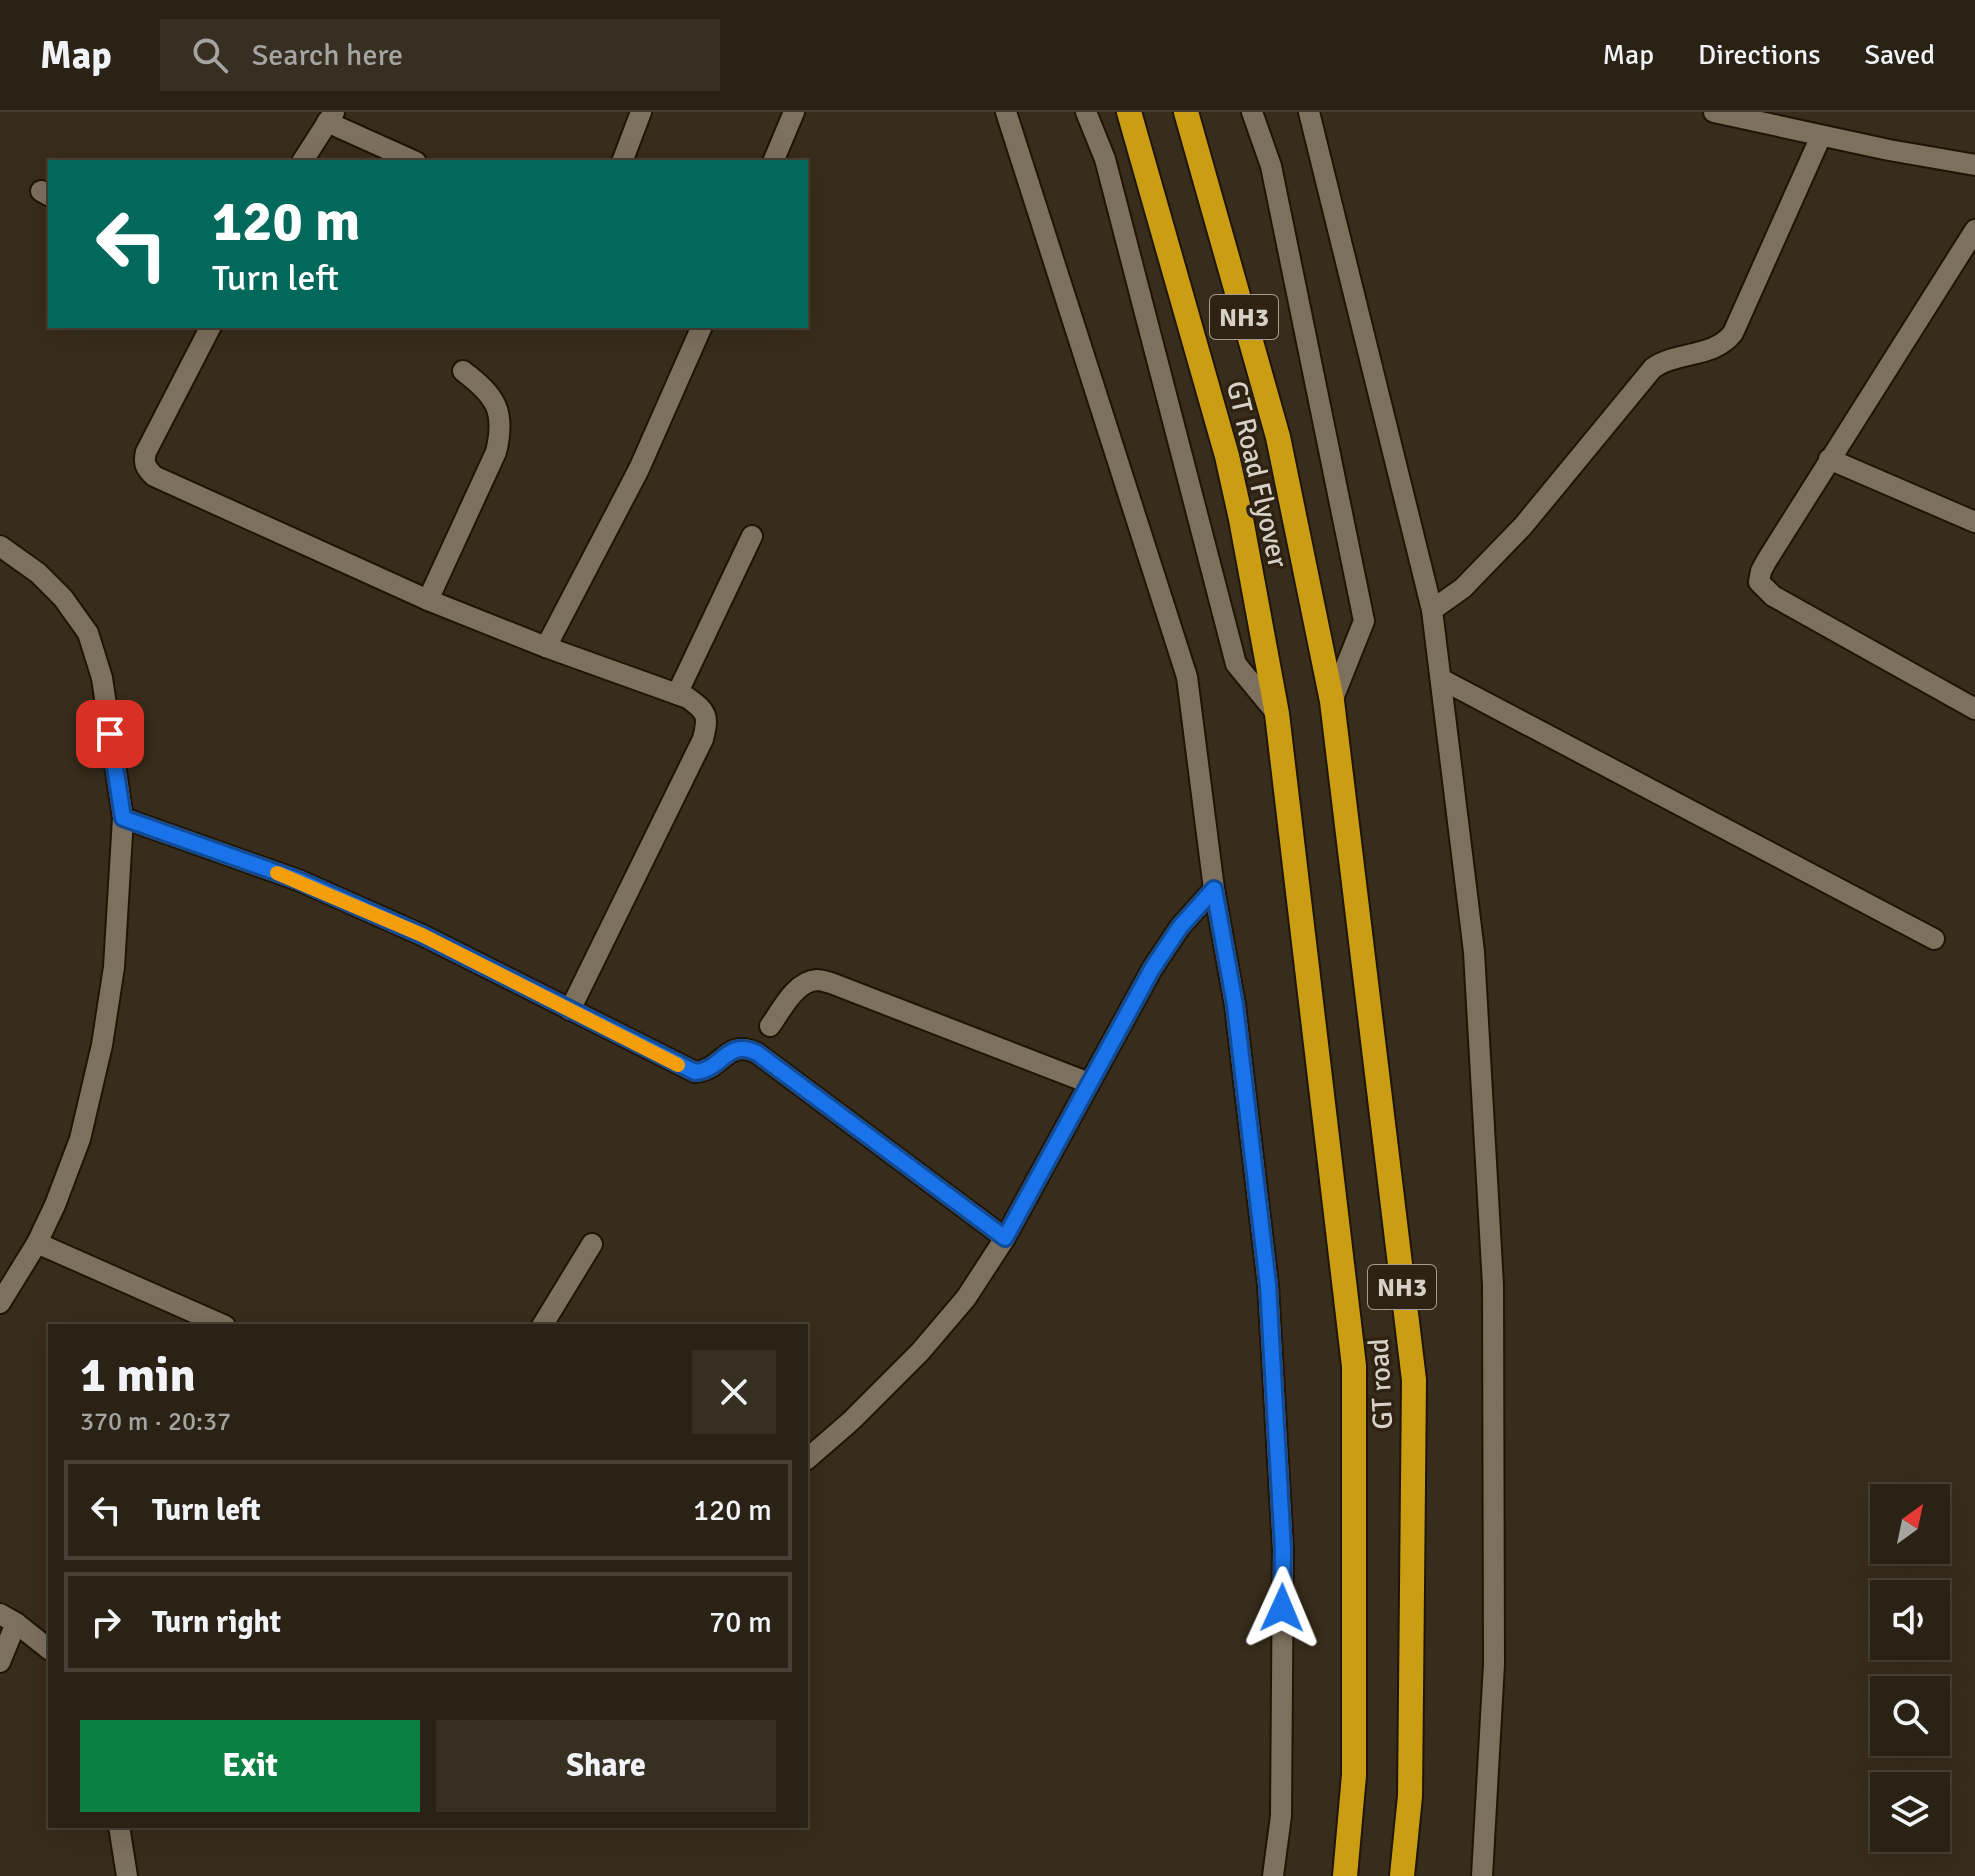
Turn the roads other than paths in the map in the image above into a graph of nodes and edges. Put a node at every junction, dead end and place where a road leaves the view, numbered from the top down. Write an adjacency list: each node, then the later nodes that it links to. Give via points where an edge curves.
1 (641, 112): 14 (street)
2 (794, 112): 15 (street)
3 (1006, 112): 34 (street, via 1187,677)
4 (1086, 112): 32 (street, via 1105,159 1236,664)
5 (1129, 112): 32 (highway, GT Road Flyover / NH3, via 1227,456)
6 (1186, 112): 30 (highway, GT Road Flyover / NH3, via 1278,437)
7 (1252, 112): 30 (street, via 1271,166 1364,621)
8 (1309, 112): 26 (street)
9 (1714, 112): 11 (street)
10 (330, 117): 12 (street); 13 (street)
11 (1821, 136): 16 (street); 26 (street, via 1728,340 1653,368 1523,526 1463,588)
12 (303, 160)
13 (412, 160)
14 (623, 160)
15 (774, 160)
16 (1975, 165)
17 (1975, 230): 21 (street)
18 (210, 328): 25 (street, via 146,452 146,469)
19 (701, 328): 27 (street, via 639,469)
20 (463, 371): 25 (street, via 493,400 500,435)
21 (1829, 459): 22 (street); 31 (street, via 1759,582 1773,596)
22 (1975, 522)
23 (752, 536): 29 (street)
24 (0, 546): 33 (street, via 38,573 88,633 102,678)
25 (428, 600): 27 (street)
26 (1432, 610): 28 (street)
27 (546, 647): 29 (street)
28 (1441, 679): 35 (street); 54 (street, via 1474,952 1493,1285 1494,1664)
29 (677, 694): 36 (street, via 704,709 708,721 703,739)
30 (1332, 701): 53 (highway, GT road / NH3, via 1414,1380 1410,1796)
31 (1975, 709)
32 (1277, 714): 52 (highway, GT road / NH3, via 1354,1366 1354,1775)
33 (123, 818): 36 (street, via 298,880); 40 (street, via 114,967 102,1045 80,1139)
34 (1214, 889): 38 (street, via 1152,969); 51 (street, via 1235,1005 1268,1285 1283,1549 1281,1816)
35 (1934, 939)
36 (570, 1010): 39 (street, via 695,1072 706,1071 738,1048 757,1053)
37 (770, 1026): 38 (street, via 795,992 817,980)
38 (1089, 1083): 39 (street)
39 (1005, 1238): 45 (street, via 966,1298 920,1352)
40 (37, 1243): 42 (street); 43 (street)
41 (592, 1244): 44 (street)
42 (0, 1303)
43 (220, 1324)
44 (543, 1324)
45 (808, 1458)
46 (8, 1618): 47 (street); 48 (street)
47 (48, 1648)
48 (0, 1662)
49 (119, 1828): 50 (street)
50 (127, 1876)
51 (1273, 1876)
52 (1345, 1876)
53 (1402, 1876)
54 (1482, 1876)

